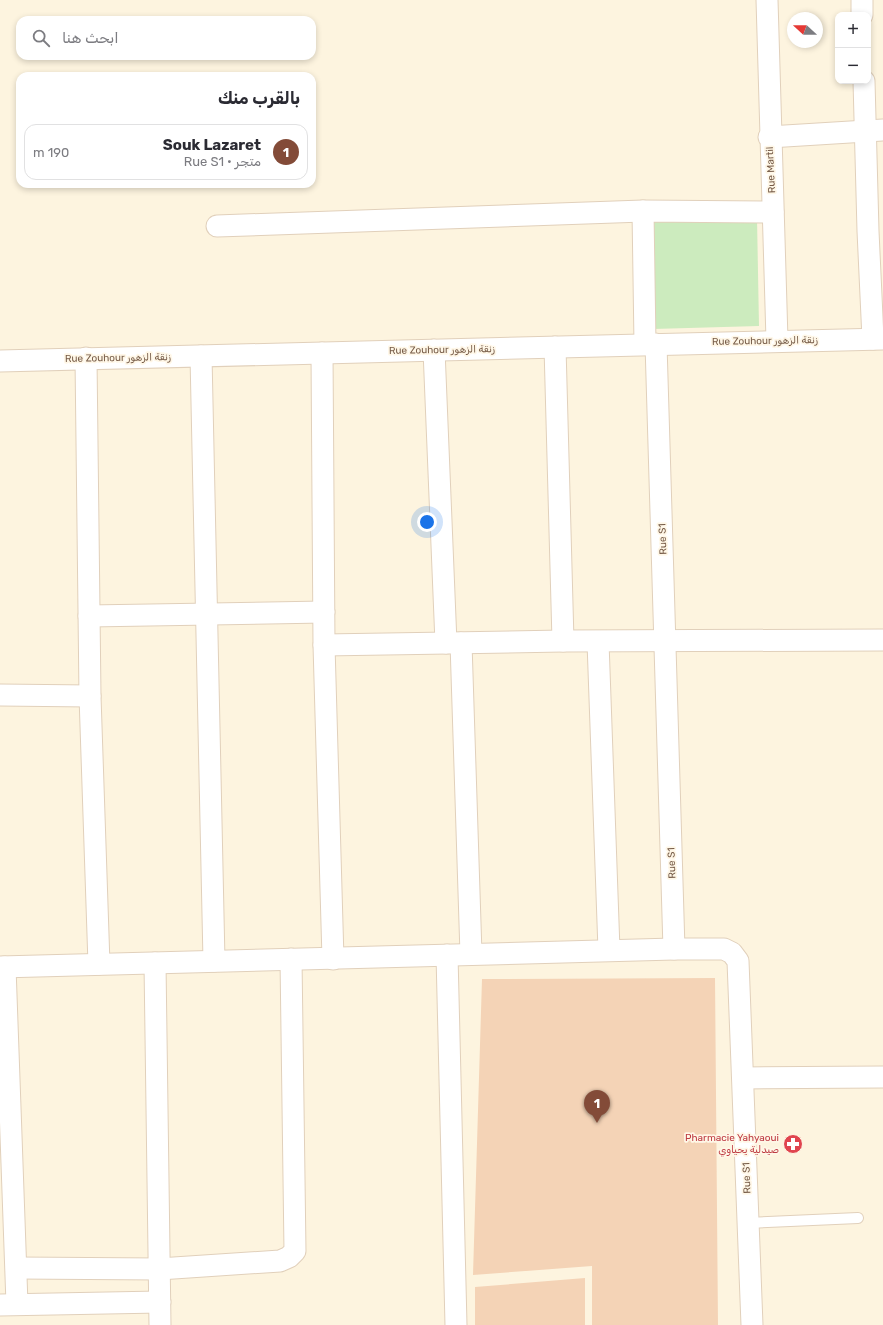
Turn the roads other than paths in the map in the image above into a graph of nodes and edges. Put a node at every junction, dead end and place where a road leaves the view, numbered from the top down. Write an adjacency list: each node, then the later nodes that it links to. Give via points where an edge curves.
1 (767, 0): 6 (street, Rue Martil)
2 (862, 0): 3 (street)
3 (862, 12)
4 (865, 84): 5 (street)
5 (874, 131): 6 (street); 10 (street)
6 (769, 137): 8 (street, Rue Martil)
7 (643, 212): 8 (street); 9 (street); 13 (street, Rue S1)
8 (773, 212): 12 (street, Rue Martil)
9 (217, 226)
10 (875, 231): 11 (street)
11 (878, 339): 12 (street, Rue Zouhour زنقة الزهور)
12 (777, 340): 13 (street, Rue Zouhour زنقة الزهور)
13 (651, 344): 14 (street, Rue Zouhour زنقة الزهور); 25 (street, Rue S1)
14 (555, 347): 15 (street, Rue Zouhour زنقة الزهور); 24 (street)
15 (434, 350): 16 (street, Rue Zouhour زنقة الزهور); 27 (street)
16 (322, 352): 17 (street, Rue Zouhour زنقة الزهور); 20 (street)
17 (201, 356): 18 (street, Rue Zouhour زنقة الزهور); 21 (street)
18 (86, 358): 19 (street, Rue Zouhour زنقة الزهور); 22 (street)
19 (0, 360)
20 (324, 612): 21 (street); 28 (street)
21 (207, 614): 22 (street); 37 (street)
22 (89, 616): 30 (street)
23 (883, 640): 25 (street)
24 (563, 641): 26 (street); 27 (street)
25 (666, 641): 26 (street); 31 (street, Rue S1)
26 (598, 642): 32 (street)
27 (454, 643): 28 (street); 33 (street)
28 (324, 645): 36 (street)
29 (0, 695): 30 (street)
30 (90, 696): 39 (street)
31 (674, 949): 32 (street); 42 (street, Rue S1, via 724,949 732,953 738,961)
32 (609, 950): 33 (street)
33 (471, 954): 34 (street)
34 (446, 955): 36 (street); 50 (street)
35 (291, 959): 36 (street); 37 (street); 46 (street, via 295,1251 280,1261)
36 (333, 959)
37 (214, 961): 38 (street)
38 (155, 963): 39 (street); 46 (street)
39 (99, 964): 40 (street)
40 (3, 967): 45 (street)
41 (883, 1077): 42 (street)
42 (744, 1078): 44 (street, Rue S1)
43 (858, 1218): 44 (lane)
44 (748, 1223): 51 (street, Rue S1)
45 (17, 1268): 46 (street); 48 (street)
46 (159, 1269): 47 (street)
47 (160, 1302): 48 (street); 49 (street)
48 (9, 1304)
49 (160, 1325)
50 (456, 1325)
51 (752, 1325)

